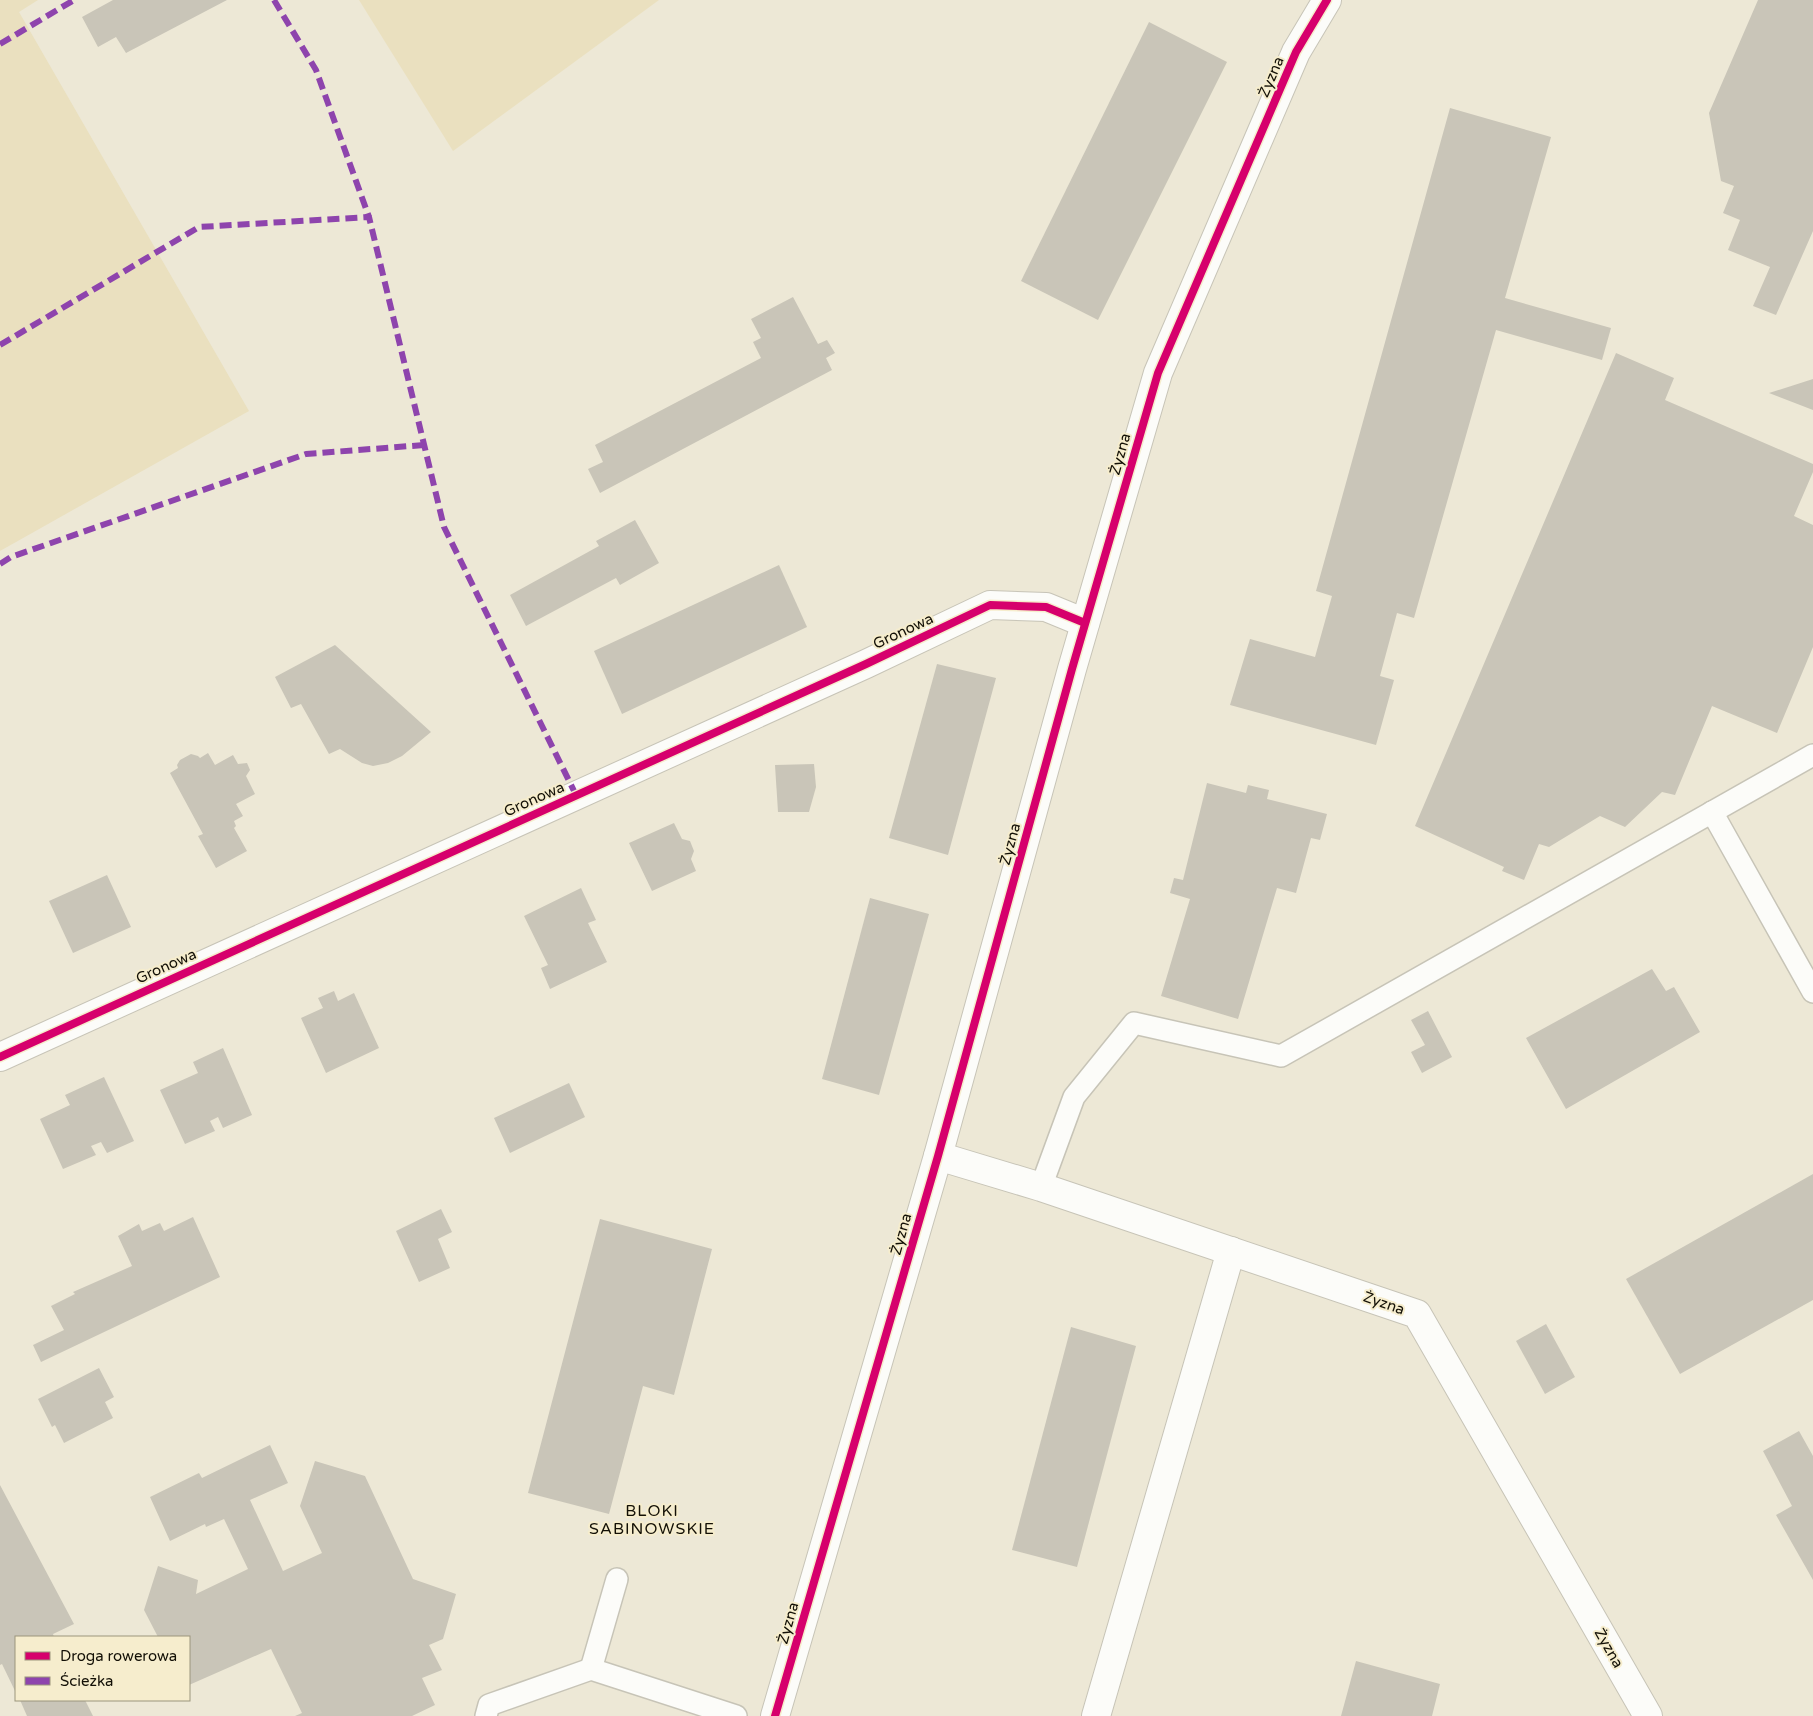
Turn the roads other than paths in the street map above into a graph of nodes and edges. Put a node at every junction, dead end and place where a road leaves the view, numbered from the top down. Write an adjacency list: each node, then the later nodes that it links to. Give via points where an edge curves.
1 (1327, 0): 2 (street, Żyzna, via 1296,52 1158,373)
2 (1085, 623): 6 (street, Gronowa, via 1046,607 990,605); 7 (street, Żyzna)
3 (1813, 755): 4 (lane)
4 (1712, 812): 5 (lane); 8 (lane, via 1281,1056 1134,1023 1074,1097)
5 (1813, 992)
6 (0, 1057)
7 (938, 1156): 8 (street, Żyzna); 14 (street, Żyzna)
8 (1041, 1186): 9 (street, Żyzna)
9 (1231, 1251): 15 (street); 16 (street, Żyzna, via 1417,1314)
10 (617, 1579): 11 (lane)
11 (591, 1669): 12 (lane, via 489,1705); 13 (lane)
12 (486, 1716)
13 (736, 1716)
14 (775, 1716)
15 (1096, 1716)
16 (1648, 1716)

